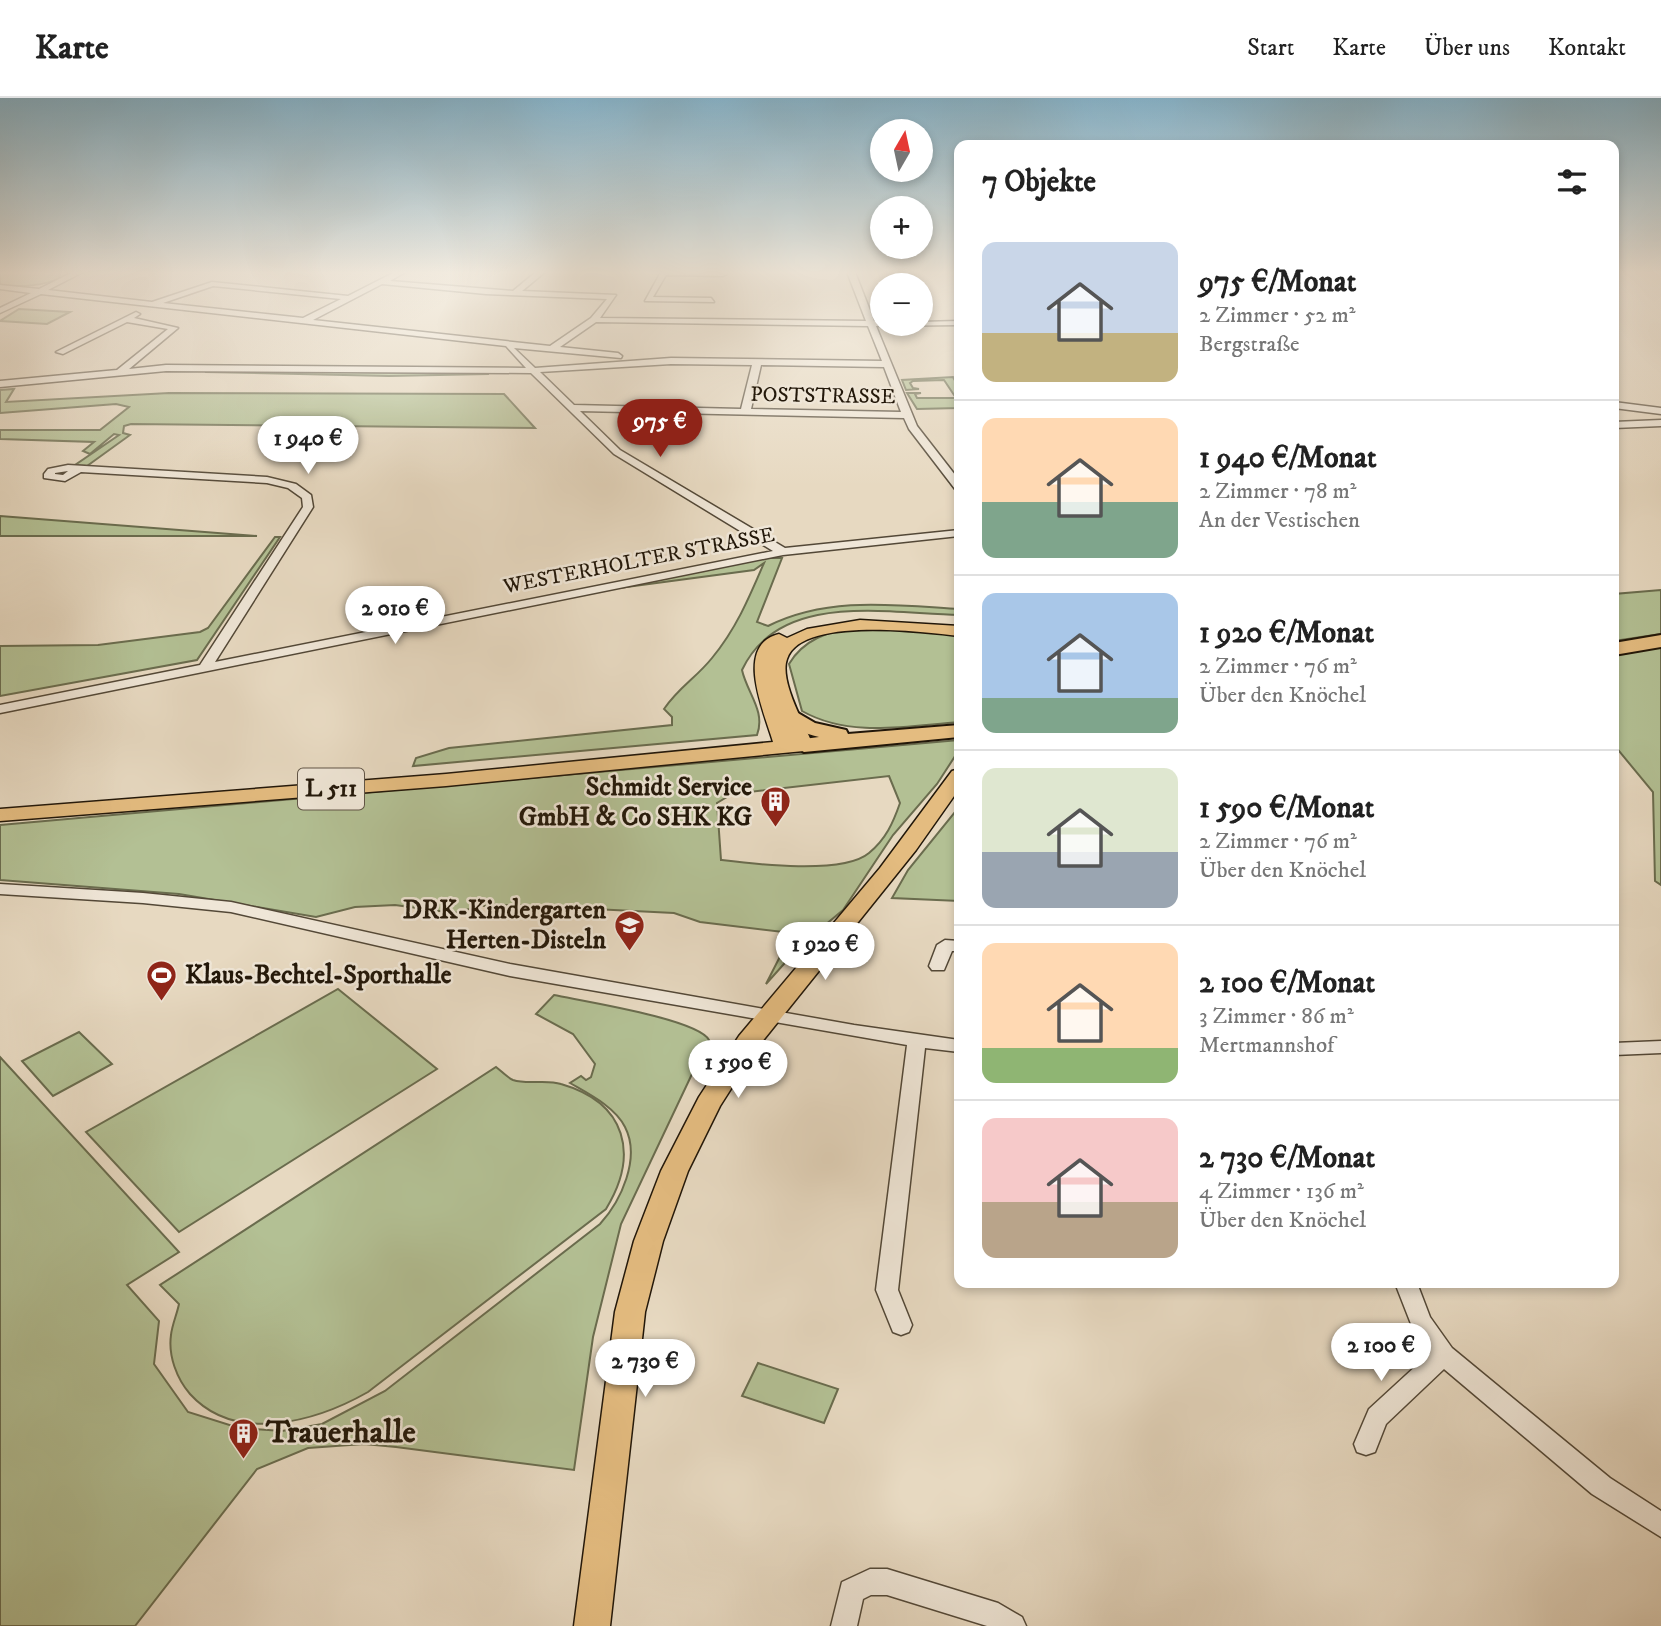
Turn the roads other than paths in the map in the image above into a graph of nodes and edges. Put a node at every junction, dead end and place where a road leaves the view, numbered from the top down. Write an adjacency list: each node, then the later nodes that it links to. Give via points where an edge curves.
1 (77, 343): 8 (street)
2 (155, 343): 13 (street)
3 (505, 343): 6 (street)
4 (558, 343): 7 (street)
5 (880, 343): 11 (street)
6 (511, 344): 7 (street); 12 (street)
7 (551, 348): 9 (street, via 629,357)
8 (60, 352)
9 (637, 362): 10 (street); 12 (street)
10 (757, 362): 11 (street); 18 (street)
11 (888, 364): 19 (street)
12 (533, 371): 13 (street, via 180,368); 16 (street)
13 (120, 372): 14 (street)
14 (0, 384)
15 (1619, 406): 17 (street)
16 (572, 408): 18 (street, POSTSTRASSE); 25 (street, via 617,452)
17 (1661, 411)
18 (745, 413): 19 (street, POSTSTRASSE)
19 (906, 415): 23 (street)
20 (1661, 423): 21 (street)
21 (1619, 425)
22 (77, 471): 30 (street, via 267,480 292,486 307,498 308,508)
23 (954, 482)
24 (954, 534): 25 (street, WESTERHOLTER STRASSE)
25 (783, 552): 30 (street, WESTERHOLTER STRASSE)
26 (954, 624): 35 (main road, via 859,617 811,624 780,638 764,656 761,671)
27 (954, 631): 32 (main road, via 861,624 802,637 778,657 777,670)
28 (1661, 641): 29 (highway)
29 (1619, 648)
30 (206, 666): 31 (street, WESTERHOLTER STRASSE)
31 (0, 709)
32 (791, 715): 34 (highway, L 511, via 808,728 823,732); 35 (main road)
33 (954, 731): 34 (highway, L 511)
34 (895, 737): 35 (highway, L 511)
35 (794, 747): 37 (main road, L 511)
36 (954, 782): 41 (main road, via 878,885)
37 (0, 815)
38 (0, 889): 41 (street, via 231,908 510,970)
39 (954, 946): 40 (street, via 945,945)
40 (938, 966)
41 (768, 1017): 42 (street); 51 (main road, via 695,1129 639,1268)
42 (916, 1041): 43 (street); 47 (street, via 887,1290)
43 (954, 1045)
44 (1661, 1046): 45 (street)
45 (1619, 1049)
46 (1408, 1288): 48 (street, via 1421,1322)
47 (901, 1325)
48 (1444, 1354): 49 (street, via 1377,1417); 50 (street, via 1601,1486)
49 (1366, 1444)
50 (1661, 1525)
51 (592, 1626)
52 (844, 1626): 53 (street, via 851,1591 870,1582 887,1582 986,1612)
53 (1013, 1626)

